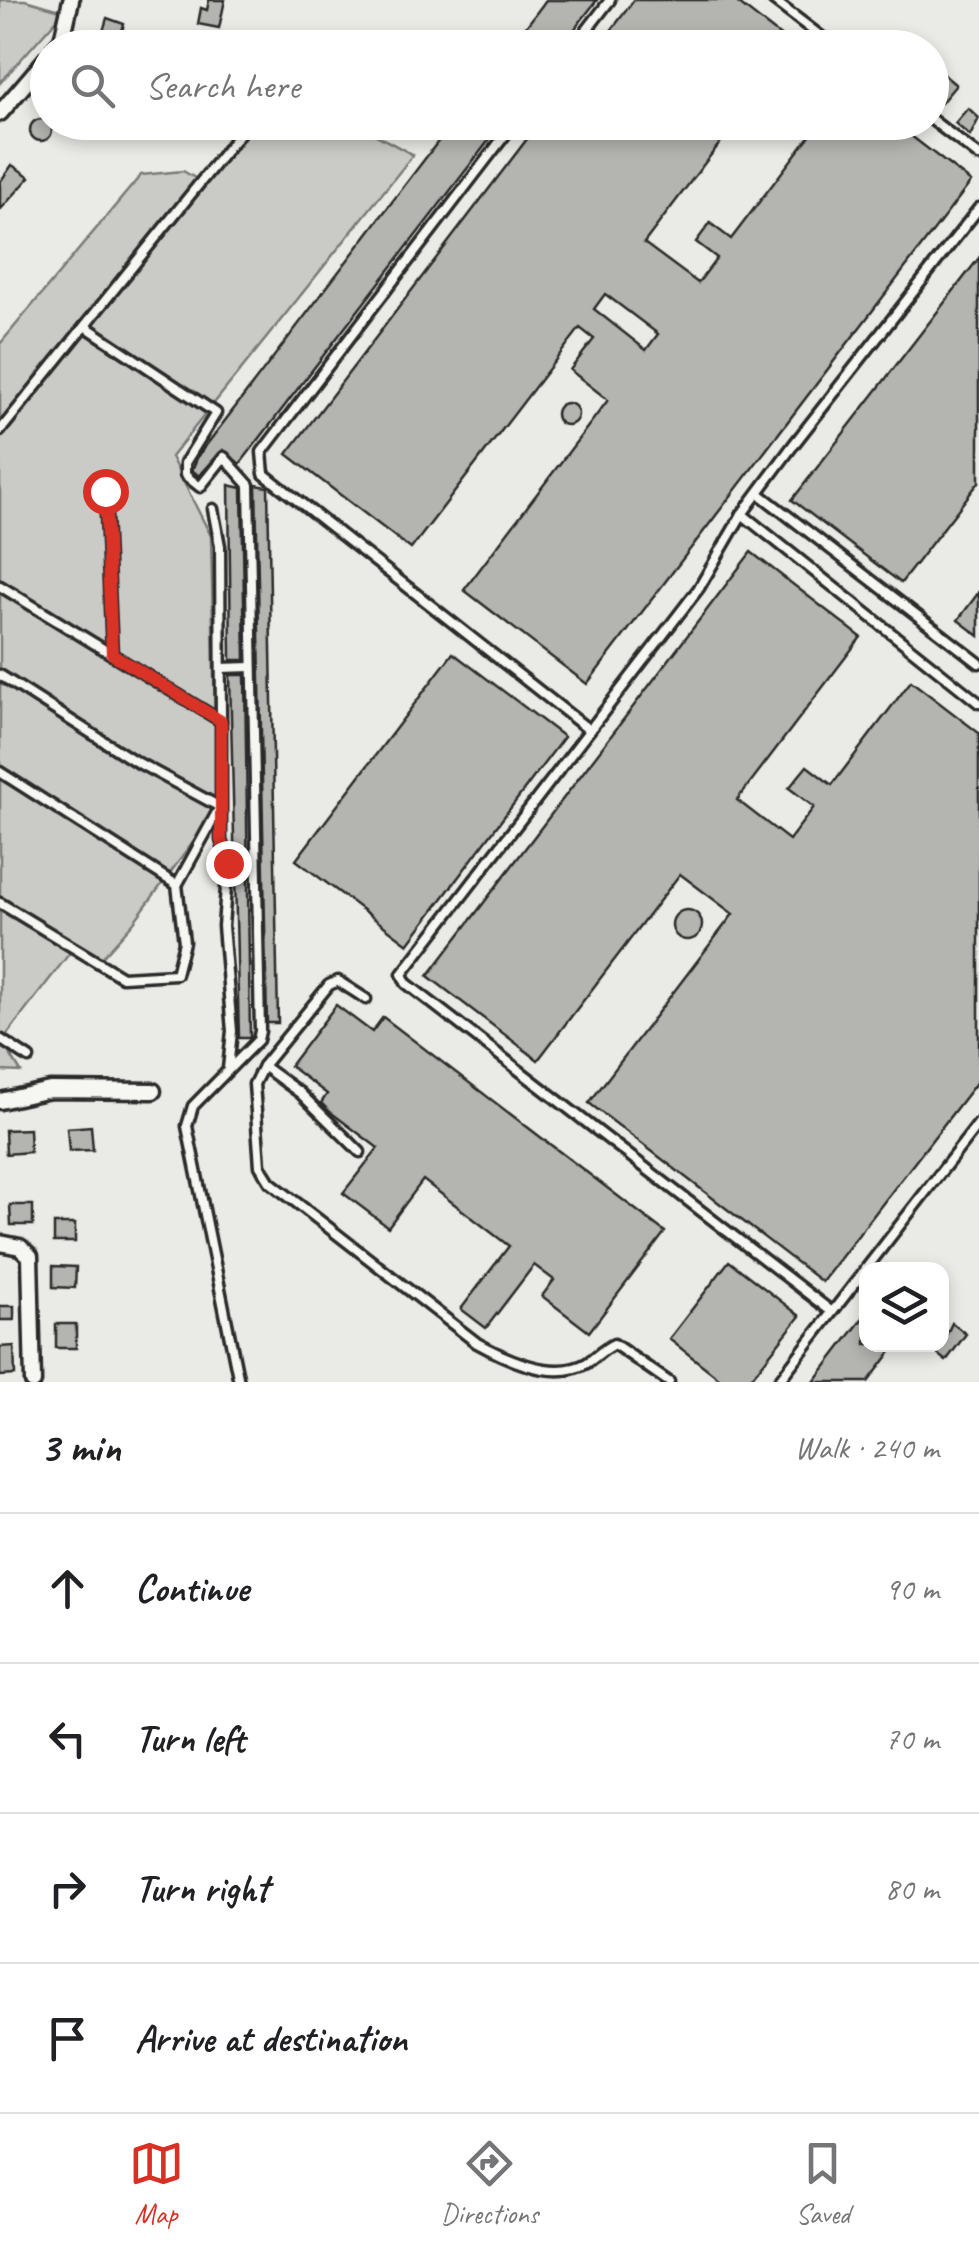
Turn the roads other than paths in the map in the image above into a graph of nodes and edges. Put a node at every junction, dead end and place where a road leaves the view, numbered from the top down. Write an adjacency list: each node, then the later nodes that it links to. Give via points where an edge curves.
1 (71, 0): 4 (street)
2 (610, 0): 5 (lane)
3 (773, 0): 6 (lane)
4 (62, 30)
5 (587, 30)
6 (812, 30)
7 (30, 78): 8 (street)
8 (0, 112)
9 (949, 133): 12 (lane)
10 (235, 140): 14 (lane)
11 (502, 140): 28 (lane, via 262,452 264,474)
12 (979, 156)
13 (979, 208): 17 (lane)
14 (85, 326): 15 (lane); 23 (lane, via 216,413 184,463 185,475 200,487 224,457 249,485)
15 (0, 431)
16 (105, 491): 21 (lane)
17 (758, 492): 19 (lane); 22 (lane)
18 (213, 509): 24 (lane, via 220,546)
19 (742, 514): 26 (lane); 28 (lane, via 699,588)
20 (0, 586): 21 (lane)
21 (112, 654): 27 (lane)
22 (979, 664)
23 (252, 667): 24 (lane); 37 (lane, via 260,1031)
24 (221, 668): 27 (lane)
25 (0, 675): 30 (lane)
26 (979, 703)
27 (221, 721): 30 (lane)
28 (589, 730): 43 (lane, via 402,974)
29 (0, 772): 31 (lane)
30 (220, 808): 31 (lane); 37 (lane, via 228,863)
31 (177, 885): 32 (lane, via 184,942 176,974 122,977)
32 (0, 903)
33 (366, 998): 36 (lane, via 338,981 329,985)
34 (0, 1039): 35 (lane)
35 (29, 1058)
36 (263, 1066): 41 (lane); 46 (lane, via 252,1097 260,1166 270,1182 477,1344 510,1362 558,1369 584,1365 614,1344)
37 (228, 1069): 45 (lane, via 193,1106 187,1126)
38 (153, 1091): 39 (street, via 50,1090)
39 (0, 1101)
40 (979, 1123): 43 (lane)
41 (360, 1152)
42 (0, 1243): 44 (street, via 30,1256)
43 (832, 1312): 47 (lane)
44 (33, 1382)
45 (239, 1382)
46 (669, 1382)
47 (778, 1382)

